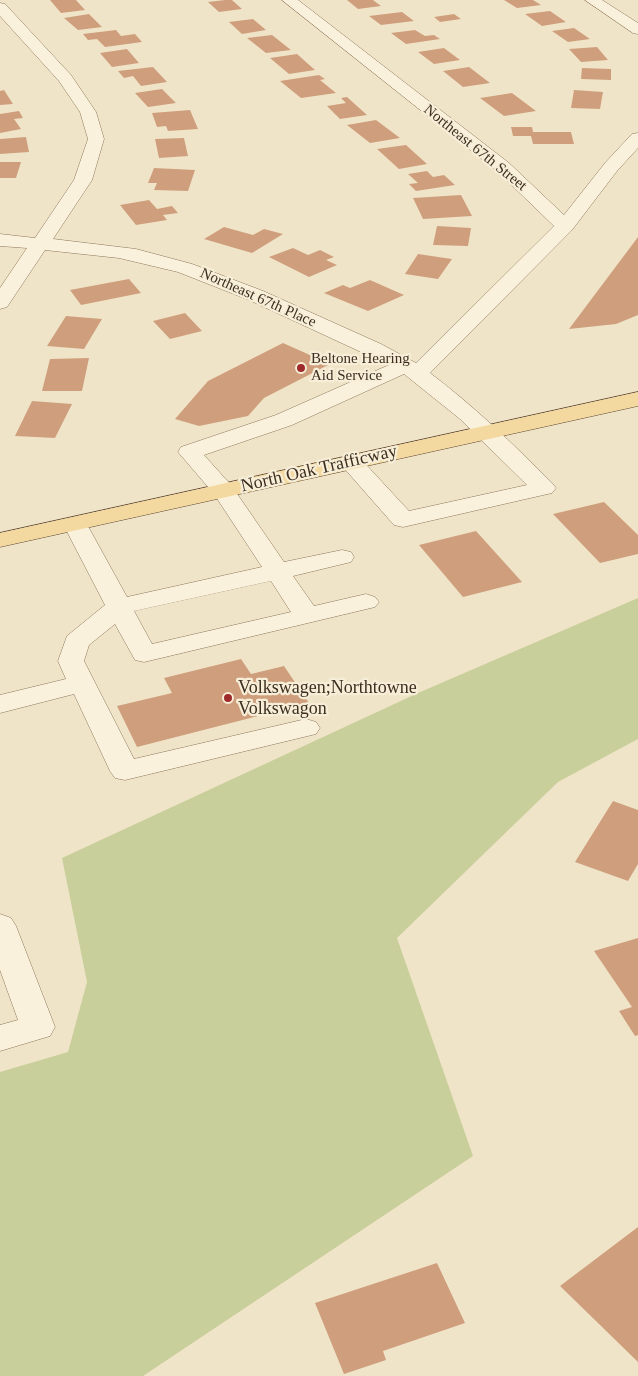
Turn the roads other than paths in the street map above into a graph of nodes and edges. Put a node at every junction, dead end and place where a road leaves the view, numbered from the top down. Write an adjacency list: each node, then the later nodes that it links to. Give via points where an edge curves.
1 (289, 0): 6 (street, Northeast 67th Street, via 503,167)
2 (592, 0): 4 (street)
3 (0, 6): 8 (street, via 65,78 88,112 96,139 83,180)
4 (638, 30)
5 (638, 138): 6 (street)
6 (565, 226): 10 (street)
7 (0, 240): 8 (street, Northeast 67th Place)
8 (38, 244): 9 (street); 10 (street, Northeast 67th Place, via 63,244 127,253 203,272)
9 (0, 303)
10 (410, 370): 12 (street, Northeast 67th Place); 14 (street, via 284,420 189,452)
11 (638, 399): 12 (main road, North Oak Trafficway)
12 (487, 431): 13 (main road, North Oak Trafficway); 13 (street, Northeast 67th Place, via 544,488 404,520)
13 (351, 462): 14 (main road, North Oak Trafficway)
14 (223, 490): 15 (main road, North Oak Trafficway); 18 (street)
15 (75, 524): 16 (main road, North Oak Trafficway); 20 (street)
16 (0, 540)
17 (342, 557): 18 (street)
18 (278, 572): 20 (street); 21 (street)
19 (366, 602): 21 (street)
20 (119, 607): 21 (street, via 144,654); 22 (street, via 76,642 71,661)
21 (307, 616)
22 (82, 684): 23 (street); 24 (street, via 125,771)
23 (0, 704)
24 (306, 728)
25 (0, 926): 26 (street, via 38,1026)
26 (0, 1038)

